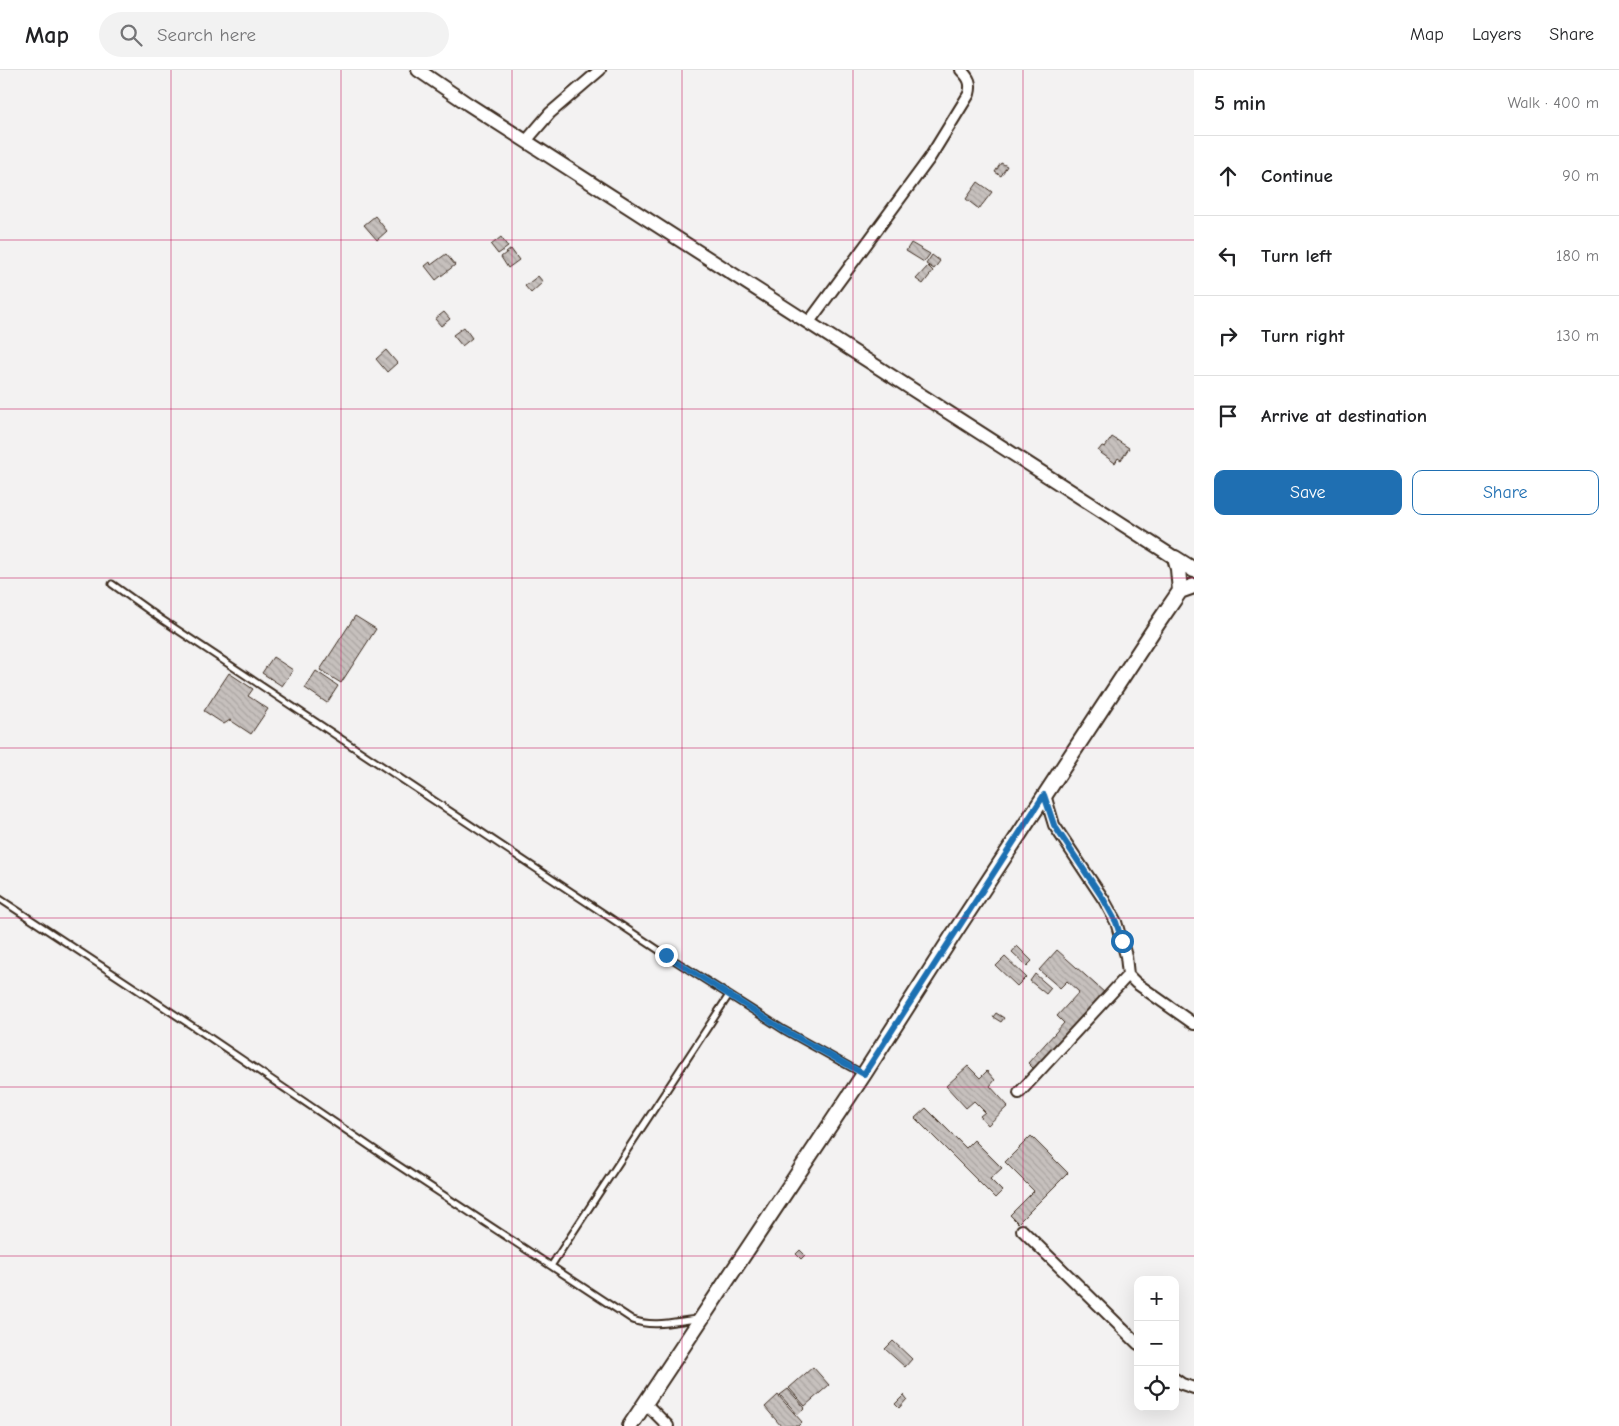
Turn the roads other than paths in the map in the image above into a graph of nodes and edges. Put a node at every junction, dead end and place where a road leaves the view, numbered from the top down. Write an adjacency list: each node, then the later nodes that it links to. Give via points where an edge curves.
1 (418, 70): 4 (street)
2 (600, 70): 4 (street, via 550,113)
3 (961, 70): 5 (street, via 971,86 969,94 930,159)
4 (526, 141): 5 (street)
5 (809, 322): 6 (street)
6 (1175, 558): 7 (main road); 10 (main road)
7 (1194, 570)
8 (112, 584): 14 (lane)
9 (1194, 586): 10 (main road)
10 (1180, 591): 11 (main road)
11 (1044, 795): 13 (street, via 1054,825 1116,922); 16 (main road)
12 (0, 899): 19 (lane)
13 (1128, 975): 15 (street); 17 (street)
14 (729, 995): 16 (lane); 19 (lane)
15 (1194, 1024)
16 (864, 1074): 20 (main road)
17 (1019, 1092)
18 (1022, 1230): 21 (street)
19 (551, 1266): 20 (lane, via 642,1324)
20 (701, 1318): 24 (main road)
21 (1134, 1340)
22 (1179, 1382): 23 (street)
23 (1194, 1388)
24 (646, 1404): 25 (main road); 26 (street)
25 (630, 1426)
26 (668, 1426)

